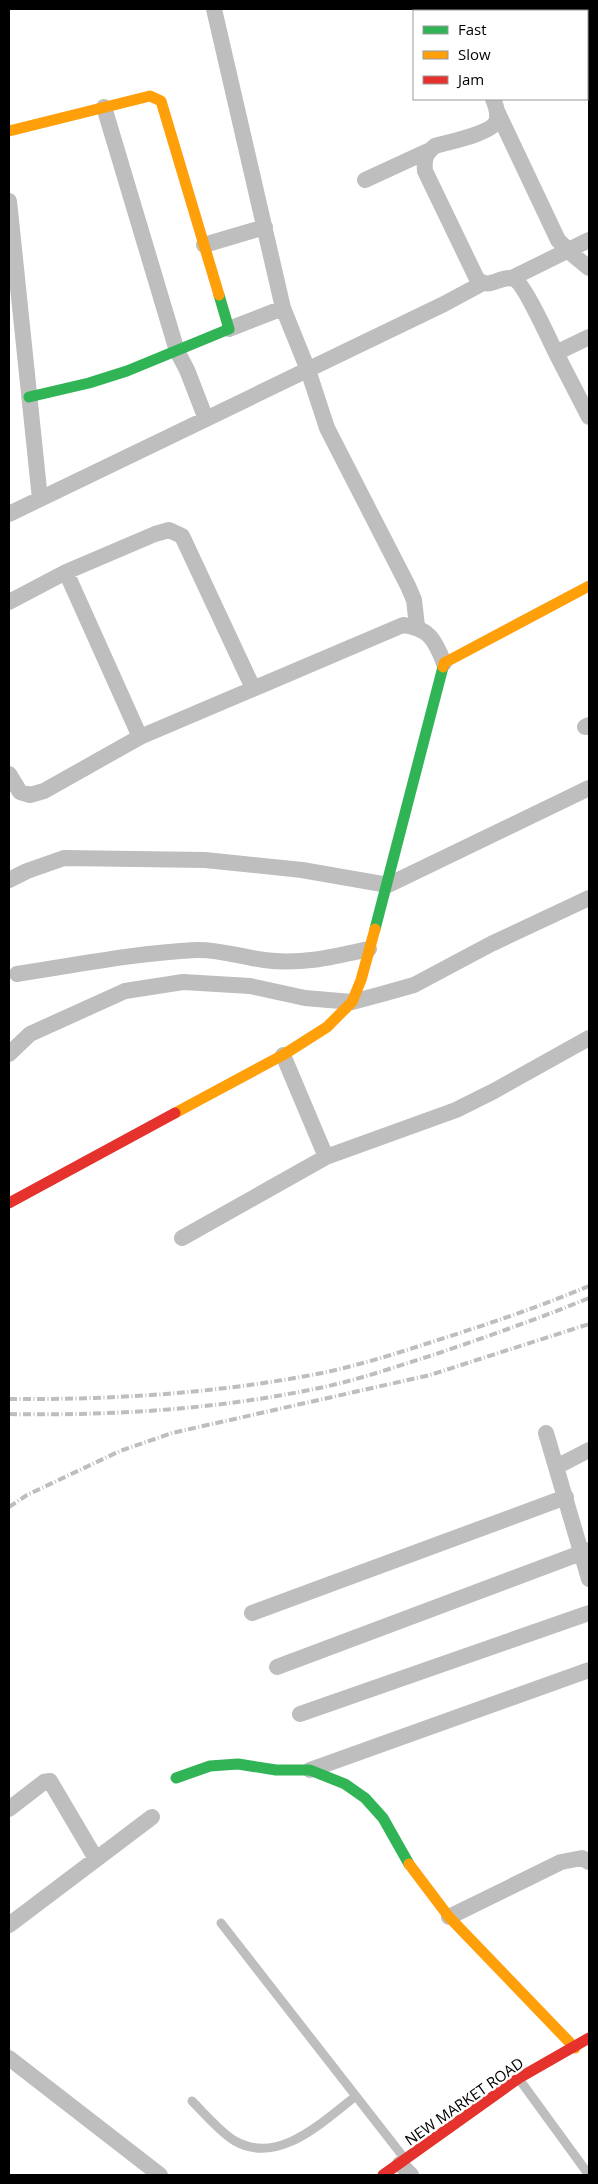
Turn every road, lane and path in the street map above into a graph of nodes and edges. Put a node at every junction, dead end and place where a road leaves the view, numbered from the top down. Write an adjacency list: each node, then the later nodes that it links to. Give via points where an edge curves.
1 (214, 9): 8 (street)
2 (496, 105): 5 (street, via 496,122 487,130); 11 (street, via 558,240)
3 (104, 108): 4 (street); 10 (street, via 150,96 161,101); 18 (street)
4 (9, 131)
5 (428, 151): 6 (street); 14 (street, via 424,159 425,171 477,279)
6 (365, 180)
7 (9, 201): 21 (street)
8 (265, 227): 10 (street); 15 (street)
9 (589, 240): 11 (street)
10 (204, 245): 16 (street)
11 (568, 250): 12 (street); 13 (street)
12 (589, 268)
13 (512, 278): 14 (street); 19 (street, via 525,292)
14 (483, 284): 20 (street)
15 (283, 308): 16 (street); 20 (street)
16 (229, 329): 18 (street)
17 (589, 337): 19 (street)
18 (177, 351): 21 (street, via 98,380); 23 (street)
19 (556, 353): 22 (street)
20 (308, 370): 23 (street); 29 (street, via 327,428 414,600)
21 (29, 397): 24 (street)
22 (589, 417)
23 (206, 419): 24 (street)
24 (40, 498): 25 (street)
25 (9, 514)
26 (66, 572): 28 (street); 31 (street, via 155,534 169,530 182,536); 32 (street)
27 (589, 586): 30 (street)
28 (9, 602)
29 (417, 626): 30 (street, via 430,636); 31 (street, via 403,624)
30 (444, 663): 36 (street)
31 (253, 688): 32 (street)
32 (140, 737): 33 (street, via 44,791 30,795 20,792)
33 (9, 774)
34 (589, 788): 36 (street)
35 (9, 880): 36 (street, via 64,858 205,860 302,870)
36 (388, 885): 38 (street)
37 (589, 898): 40 (street, via 414,985)
38 (369, 949): 39 (street, via 311,962 264,960 198,950); 40 (street, via 362,980)
39 (18, 974)
40 (352, 1002): 42 (street, via 305,998 250,986 184,982 125,991 30,1034); 43 (street, via 327,1027)
41 (589, 1038): 44 (street, via 456,1110)
42 (9, 1054)
43 (283, 1055): 44 (street); 45 (street)
44 (326, 1157): 46 (street)
45 (9, 1203)
46 (182, 1238)
47 (546, 1433): 49 (street)
48 (589, 1450): 49 (street)
49 (556, 1467): 50 (street)
50 (566, 1497): 51 (street); 53 (street)
51 (585, 1552): 52 (street); 55 (street)
52 (589, 1579)
53 (252, 1613)
54 (589, 1613): 57 (street)
55 (277, 1667)
56 (589, 1670): 58 (street)
57 (300, 1714)
58 (310, 1770): 59 (street, via 276,1770 238,1764 210,1766); 64 (street, via 345,1784 365,1798 383,1818 411,1867)
59 (176, 1778)
60 (9, 1809): 62 (street, via 39,1785 50,1781)
61 (152, 1817): 62 (street)
62 (96, 1859): 66 (street)
63 (589, 1862): 64 (street, via 582,1858 561,1862)
64 (449, 1918): 68 (street)
65 (220, 1923): 71 (lane)
66 (9, 1925)
67 (589, 2038): 68 (street, NEW MARKET ROAD)
68 (575, 2048): 70 (street, NEW MARKET ROAD)
69 (9, 2058): 74 (street)
70 (519, 2078): 73 (street, NEW MARKET ROAD); 76 (lane)
71 (356, 2096): 72 (lane, via 302,2136 265,2149 233,2140); 73 (lane)
72 (192, 2102)
73 (406, 2166): 75 (street, NEW MARKET ROAD)
74 (160, 2175)
75 (383, 2175)
76 (589, 2175)

